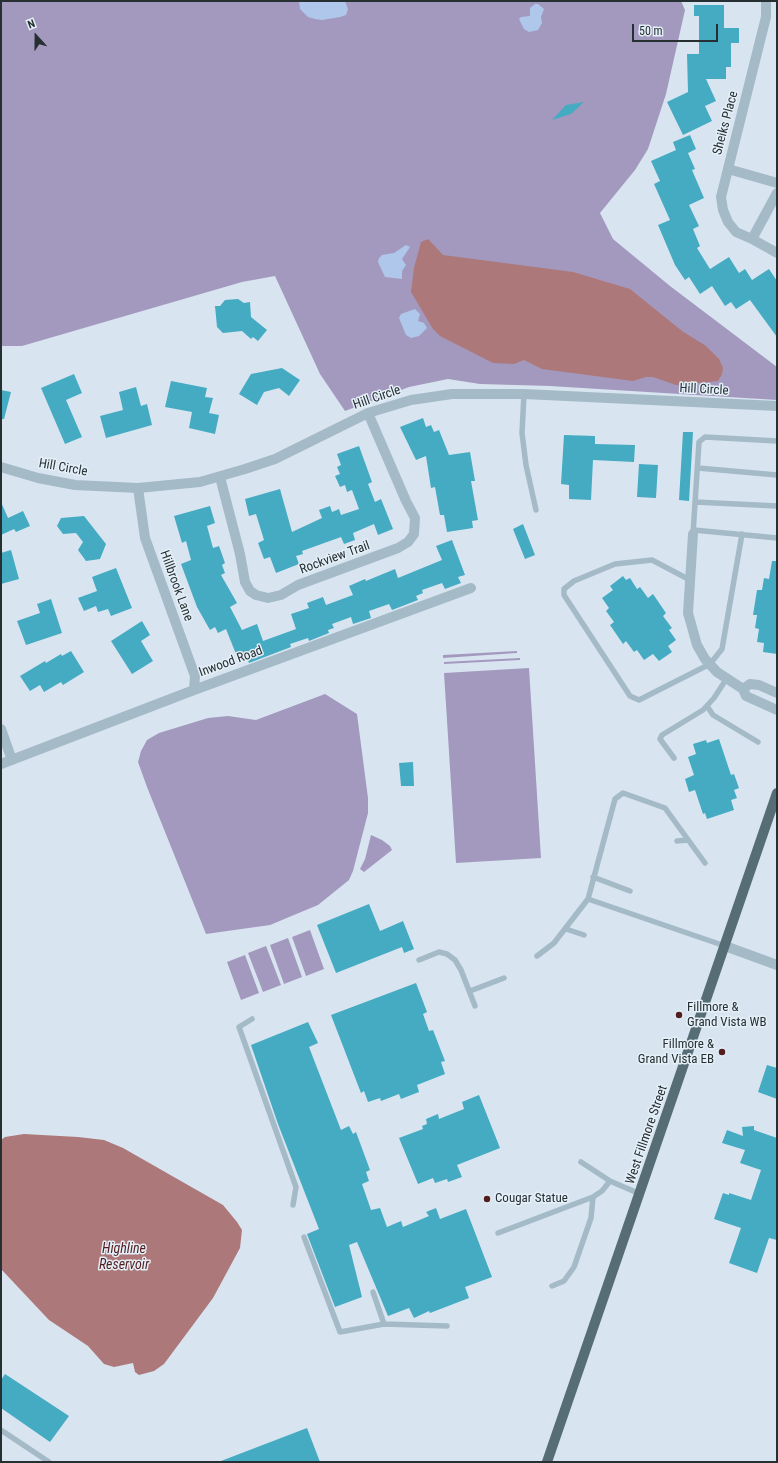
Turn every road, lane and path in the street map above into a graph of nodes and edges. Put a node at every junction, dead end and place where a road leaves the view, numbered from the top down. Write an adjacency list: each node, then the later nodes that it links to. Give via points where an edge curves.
1 (766, 1): 2 (street, Sheiks Place, via 766,17)
2 (728, 170): 3 (street); 5 (street, Sheiks Place, via 721,197 723,210 736,232)
3 (777, 183)
4 (777, 193): 5 (street)
5 (752, 239): 6 (street, Sheiks Place)
6 (777, 253)
7 (524, 394): 8 (street, Hill Circle); 9 (street, Hill Circle, via 429,396); 18 (lane, via 522,433)
8 (777, 406)
9 (368, 413): 14 (street, Hill Circle, via 275,459); 14 (street, Rockview Trail, via 415,518 414,534 408,542 398,548 298,586 281,595 268,598 256,594 245,582)
10 (777, 441): 12 (lane, via 705,436 699,442)
11 (1, 467): 15 (street, Hill Circle, via 56,482)
12 (698, 468): 13 (lane); 16 (lane)
13 (777, 474)
14 (220, 477): 15 (street, Hill Circle, via 171,486)
15 (138, 488): 27 (street, Hillbrook Lane, via 145,538 195,676)
16 (695, 502): 17 (lane); 19 (lane)
17 (777, 506)
18 (536, 510)
19 (694, 532): 20 (lane); 22 (street)
20 (742, 534): 21 (lane); 24 (lane, via 722,649)
21 (777, 538)
22 (690, 580): 24 (street, via 688,613 692,630 697,645); 24 (lane, via 652,560 615,564 574,581 564,588 564,595 630,696 639,700)
23 (472, 588): 27 (street, Inwood Road)
24 (710, 664): 25 (street)
25 (727, 678): 26 (street); 29 (lane)
26 (743, 688): 28 (street, via 750,684 759,685); 30 (street, via 746,696)
27 (194, 690): 34 (street, Inwood Road)
28 (777, 693)
29 (707, 706): 32 (lane, via 714,715); 33 (lane, via 668,730 660,739)
30 (777, 710)
31 (1, 729): 34 (street)
32 (758, 742)
33 (674, 758)
34 (12, 760): 35 (street, Inwood Road)
35 (1, 764)
36 (777, 793): 45 (main road, West Fillmore Street)
37 (688, 840): 38 (lane); 39 (lane); 40 (lane, via 665,808 623,793 615,799)
38 (677, 841)
39 (705, 863)
40 (593, 877): 41 (lane); 42 (lane)
41 (630, 890)
42 (588, 899): 43 (lane); 45 (lane)
43 (566, 929): 44 (lane); 46 (lane, via 554,943)
44 (584, 935)
45 (725, 946): 48 (street); 55 (main road, West Fillmore Street)
46 (537, 956)
47 (419, 960): 50 (lane, via 439,952 447,954 455,960)
48 (777, 965)
49 (504, 978): 50 (lane)
50 (470, 991): 51 (lane)
51 (475, 1006)
52 (252, 1019): 57 (lane, via 239,1027 296,1186)
53 (581, 1162): 54 (lane)
54 (610, 1181): 55 (lane); 56 (lane)
55 (640, 1194): 66 (main road, West Fillmore Street)
56 (593, 1197): 58 (lane); 60 (lane, via 591,1218 574,1267 564,1281)
57 (293, 1205)
58 (498, 1233)
59 (304, 1237): 62 (lane, via 340,1332)
60 (552, 1286)
61 (373, 1292): 62 (lane)
62 (384, 1324): 63 (lane)
63 (447, 1326)
64 (1, 1430): 65 (lane)
65 (48, 1462)
66 (547, 1462)

